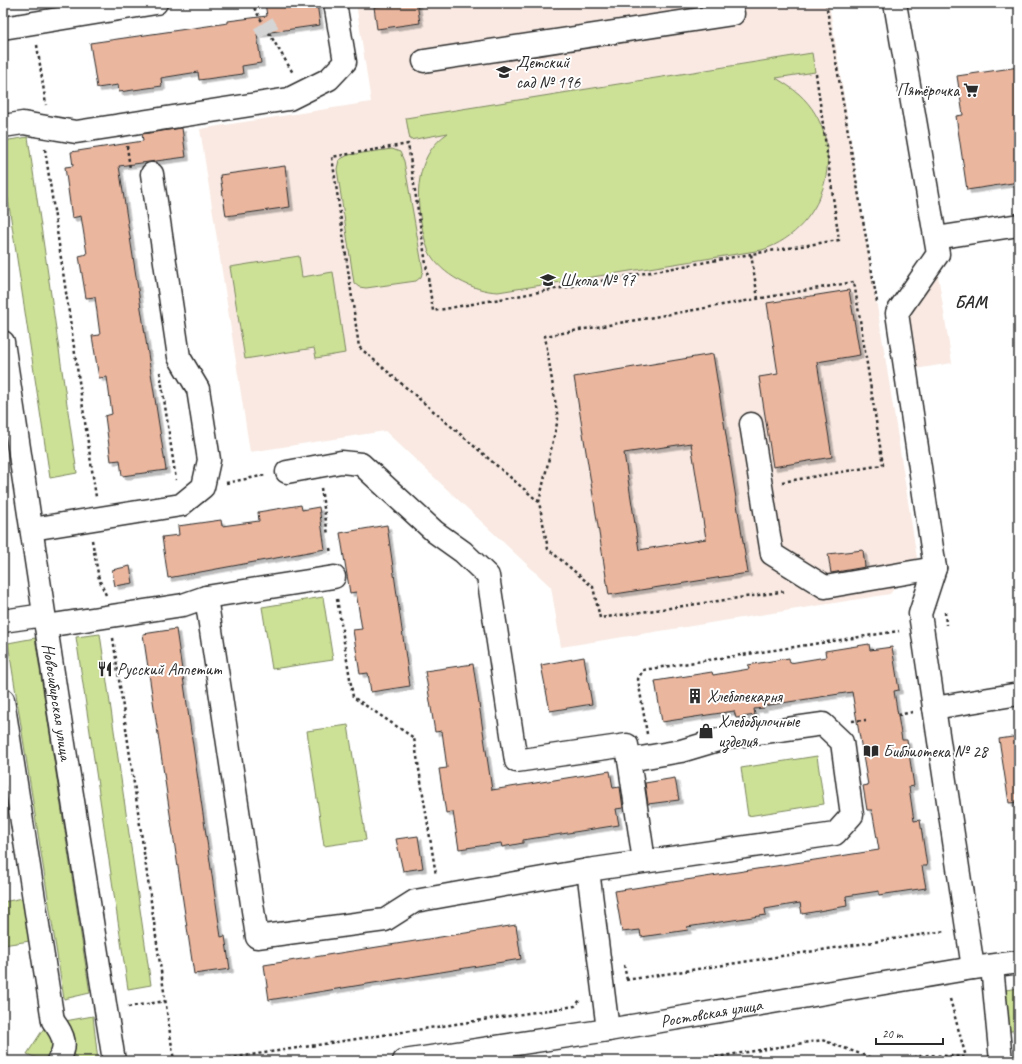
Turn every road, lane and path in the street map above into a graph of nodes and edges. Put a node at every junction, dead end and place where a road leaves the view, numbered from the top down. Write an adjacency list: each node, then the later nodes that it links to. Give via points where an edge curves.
1 (153, 3): 2 (street); 7 (street)
2 (156, 3)
3 (251, 3): 8 (path)
4 (335, 3): 13 (street, via 345,62 329,79)
5 (731, 3): 11 (street, via 733,14)
6 (896, 3): 20 (street)
7 (34, 23): 9 (street); 15 (path)
8 (263, 23)
9 (3, 28)
10 (269, 32): 13 (path)
11 (424, 61)
12 (816, 74): 21 (path, via 839,240)
13 (304, 91): 15 (street, via 289,99 76,132)
14 (3, 126): 15 (street, via 23,123)
15 (50, 128): 32 (path, via 45,146 94,490)
16 (126, 141): 17 (path)
17 (130, 172)
18 (152, 174): 31 (street, via 179,357 198,389 209,460)
19 (1019, 225): 20 (street)
20 (936, 238): 37 (street, via 938,254 897,313)
21 (751, 254): 22 (path); 33 (path, via 434,311 408,144 332,156 359,347)
22 (758, 299): 29 (path, via 854,282 883,465); 33 (path, via 544,336 558,419)
23 (3, 342): 26 (street, Новосибирская улица)
24 (160, 369): 30 (path)
25 (751, 424): 36 (street, via 772,554)
26 (12, 461): 34 (street, Новосибирская улица)
27 (318, 466): 28 (street); 35 (path); 52 (street, via 341,462 362,464 435,532 463,552 488,576 516,761 627,745)
28 (287, 472): 31 (path)
29 (779, 483)
30 (178, 487)
31 (203, 487): 34 (street, via 181,505)
32 (99, 502)
33 (539, 502): 36 (path, via 548,549 593,587 600,618 796,590)
34 (32, 529): 42 (street, Новосибирская улица)
35 (328, 535)
36 (792, 566): 37 (street, via 825,587)
37 (935, 568): 49 (street, via 920,614)
38 (334, 577): 40 (street); 55 (path, via 353,697 414,738)
39 (99, 578): 41 (path)
40 (206, 597): 42 (street, via 183,605); 55 (street, via 257,937 385,920 415,901)
41 (108, 600)
42 (45, 620): 43 (street); 66 (street, Новосибирская улица)
43 (3, 622)
44 (901, 631): 51 (path, via 643,670 638,679 647,734)
45 (112, 633): 67 (path)
46 (1019, 694): 49 (street)
47 (3, 700): 65 (street, via 53,1021 64,1041 64,1051)
48 (912, 705): 50 (path)
49 (934, 708): 60 (street)
50 (914, 720)
51 (651, 738)
52 (629, 760): 53 (street); 53 (street, via 681,751 728,737 823,724 842,742 852,815 834,834)
53 (644, 861): 54 (street)
54 (588, 870): 55 (street); 63 (street)
55 (440, 897)
56 (944, 923): 57 (path)
57 (946, 931)
58 (623, 957): 61 (path)
59 (1019, 962): 60 (street, Ростовская улица)
60 (982, 967): 63 (street, Ростовская улица); 73 (street)
61 (627, 980)
62 (950, 999): 64 (path)
63 (608, 1030): 68 (street, Ростовская улица)
64 (966, 1057): 71 (path, via 929,1055); 72 (path)
65 (58, 1061)
66 (114, 1061)
67 (174, 1061)
68 (404, 1061)
69 (692, 1061): 70 (path, via 822,1040)
70 (880, 1061)
71 (884, 1061)
72 (967, 1061)
73 (1001, 1061)

